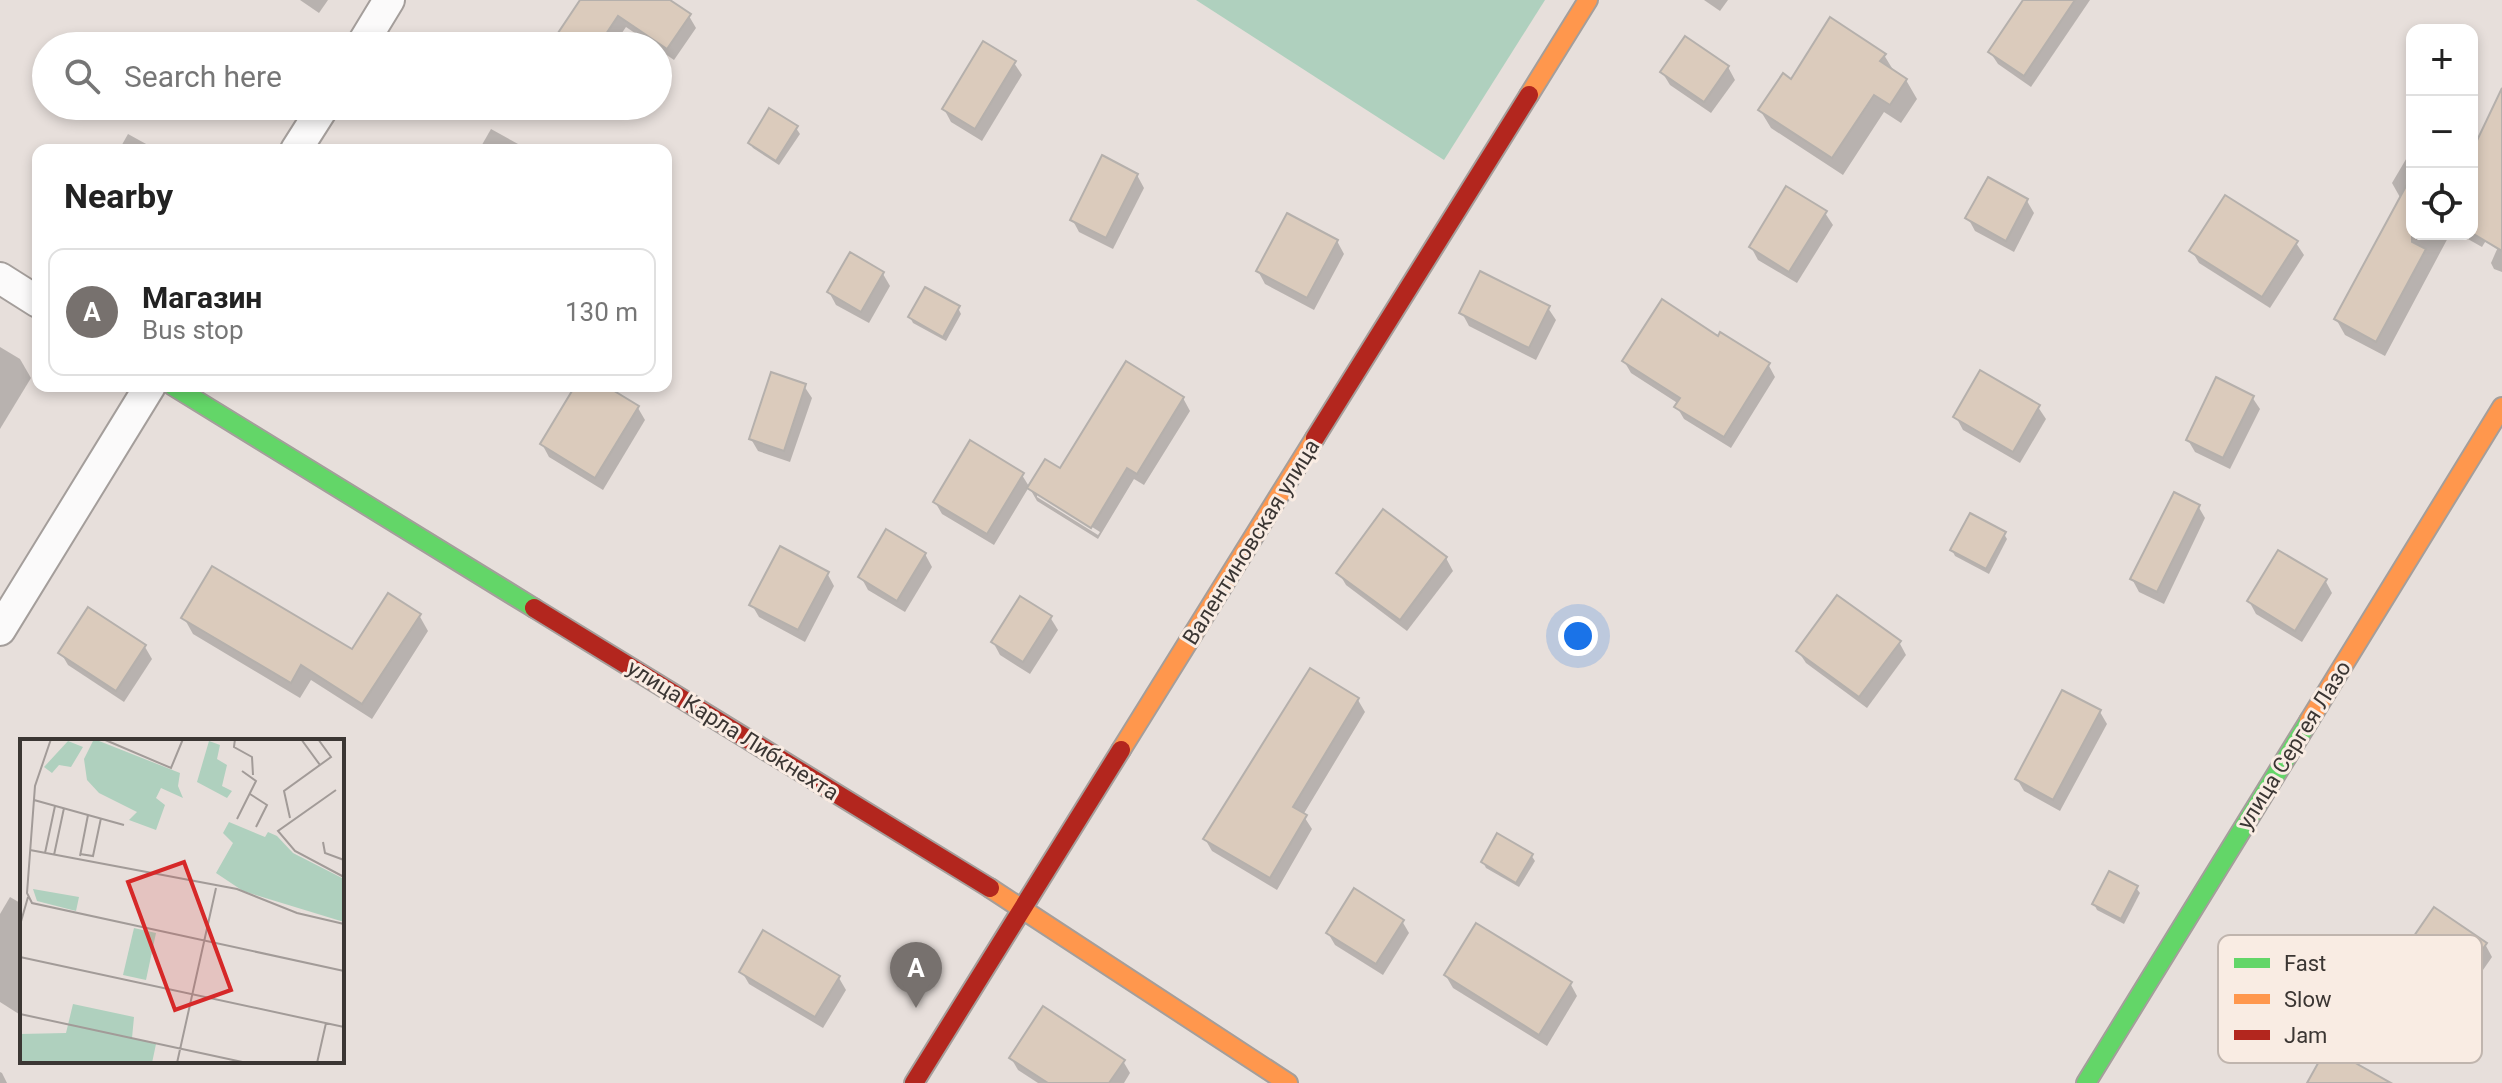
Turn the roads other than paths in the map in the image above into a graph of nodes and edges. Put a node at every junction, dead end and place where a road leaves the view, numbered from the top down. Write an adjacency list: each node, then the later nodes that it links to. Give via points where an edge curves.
1 (389, 0): 3 (street)
2 (1588, 0): 12 (street, Валентиновская улица)
3 (370, 32)
4 (315, 120): 5 (street)
5 (300, 144)
6 (0, 278): 7 (street)
7 (32, 298)
8 (146, 392): 11 (street)
9 (183, 392): 12 (street, улица Карла Либкнехта)
10 (2502, 407): 15 (street, улица Сергея Лазо)
11 (0, 630)
12 (1023, 908): 13 (street, Валентиновская улица); 14 (street, улица Карла Либкнехта)
13 (914, 1083)
14 (1288, 1083)
15 (2086, 1083)

